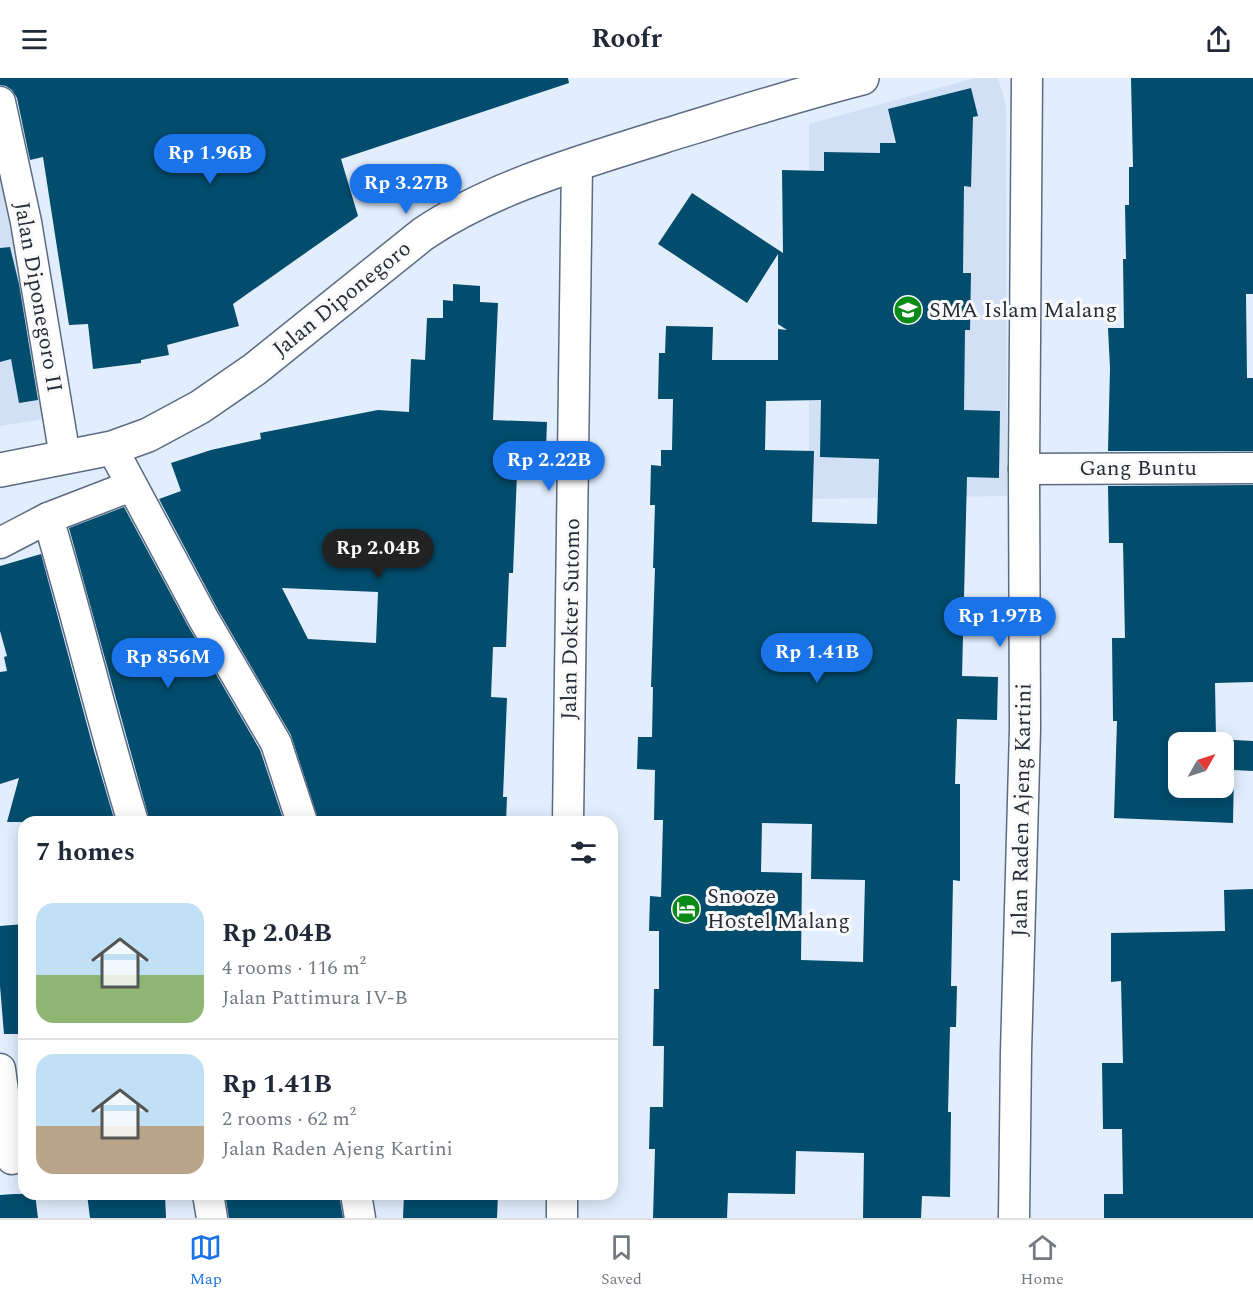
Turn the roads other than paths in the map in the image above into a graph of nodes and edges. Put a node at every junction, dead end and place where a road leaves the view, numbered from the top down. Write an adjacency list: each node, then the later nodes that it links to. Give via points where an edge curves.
1 (862, 78): 4 (street, Jalan Diponegoro)
2 (1027, 78): 8 (street, Jalan Raden Ajeng Kartini)
3 (0, 102): 6 (street, Jalan Diponegoro II, via 26,222)
4 (577, 163): 5 (street, Jalan Diponegoro, via 447,218 255,369 200,407 148,435); 15 (street, Jalan Dokter Sutomo)
5 (112, 448): 6 (street, Jalan Diponegoro); 10 (street)
6 (65, 457): 9 (street, Jalan Diponegoro)
7 (1253, 468): 8 (street, Gang Buntu)
8 (1024, 469): 24 (street, Jalan Raden Ajeng Kartini, via 1025,729)
9 (0, 470)
10 (131, 486): 11 (street); 14 (street, via 276,743)
11 (48, 518): 12 (street); 13 (street)
12 (0, 543)
13 (131, 816)
14 (300, 816)
15 (568, 816)
16 (0, 1069): 17 (street)
17 (15, 1144)
18 (209, 1200): 21 (street)
19 (357, 1200): 22 (street)
20 (562, 1200): 23 (street)
21 (212, 1218)
22 (360, 1218)
23 (562, 1218)
24 (1014, 1218)

